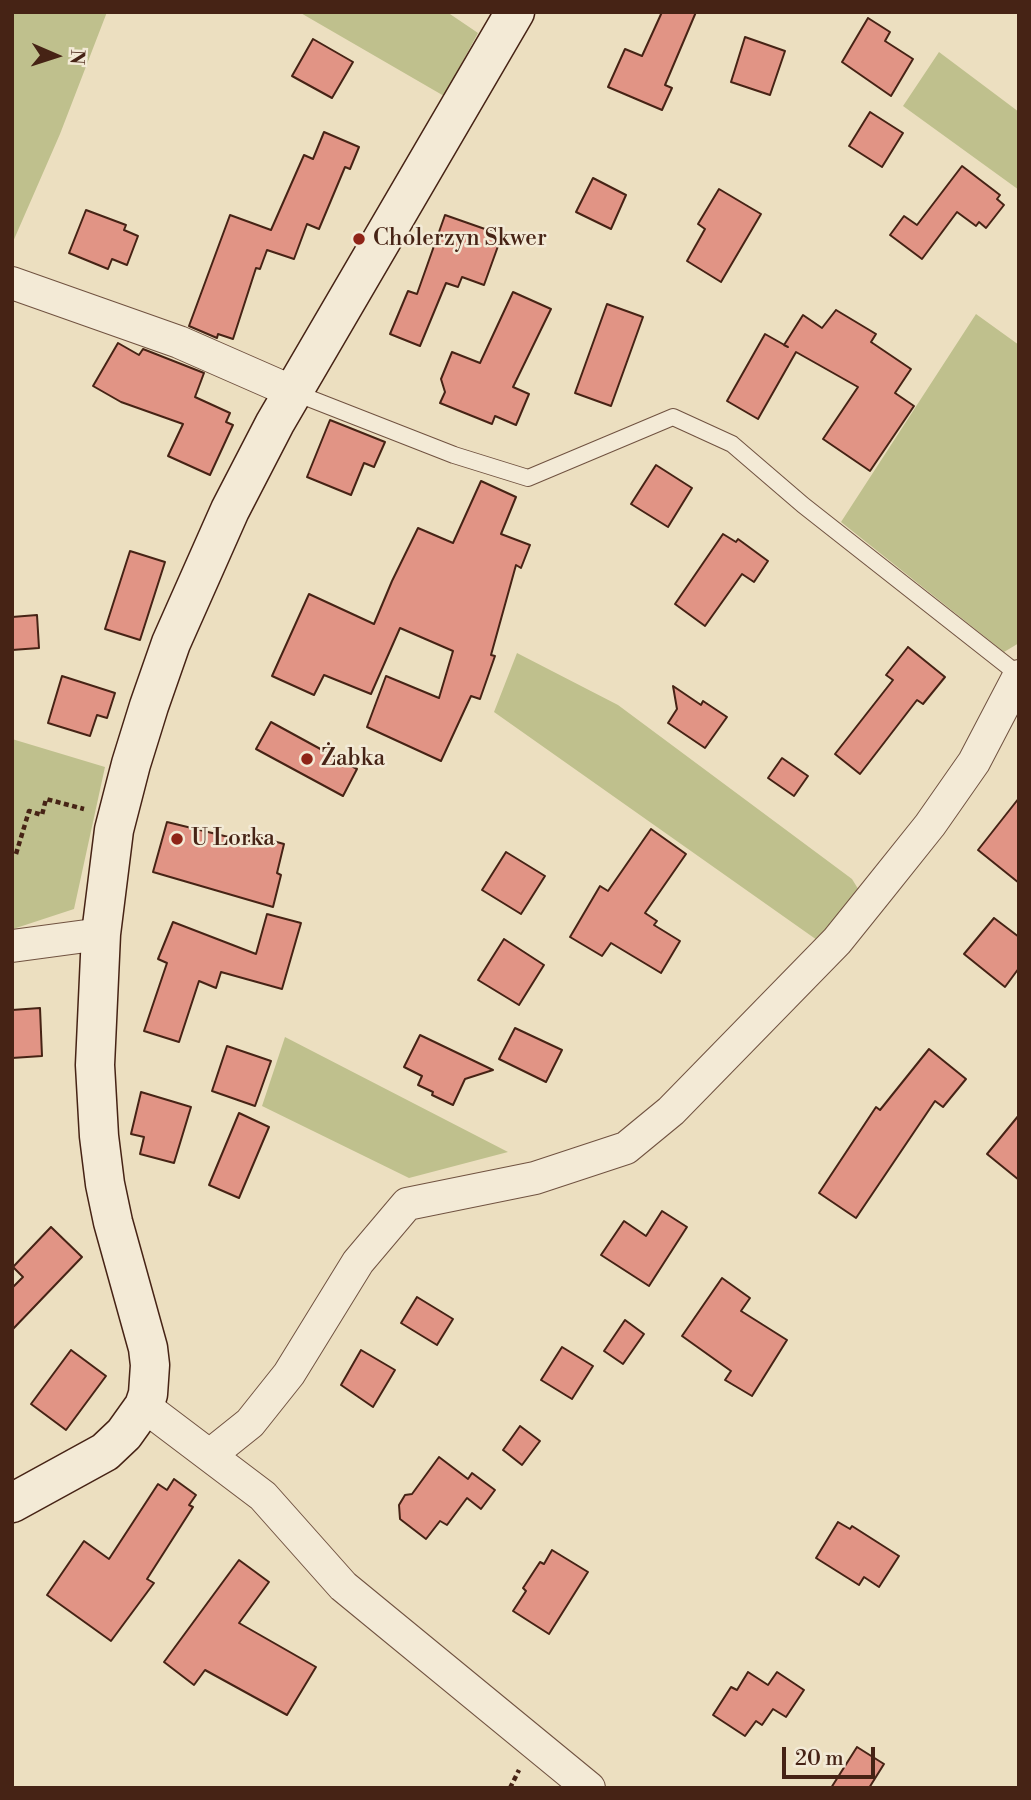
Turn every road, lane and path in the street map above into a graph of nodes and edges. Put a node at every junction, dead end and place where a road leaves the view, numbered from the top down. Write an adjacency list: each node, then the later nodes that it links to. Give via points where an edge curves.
1 (515, 12): 3 (street)
2 (12, 284): 3 (street, via 179,342)
3 (293, 392): 4 (lane, via 454,455 528,478 673,416 732,444); 7 (street, via 230,510 165,660 118,811)
4 (1017, 684): 10 (street, via 974,762 930,825 837,941 670,1111 626,1148 535,1178 407,1204 358,1262 289,1374 250,1423)
5 (90, 810): 6 (path, via 47,799 41,815 29,811)
6 (16, 854)
7 (101, 934): 8 (street); 9 (street, via 95,1065 99,1136 108,1202 148,1348 150,1381)
8 (12, 946)
9 (144, 1406): 10 (street); 11 (street, via 104,1452)
10 (210, 1455): 12 (street, via 263,1496 344,1586)
11 (12, 1503)
12 (589, 1788)

